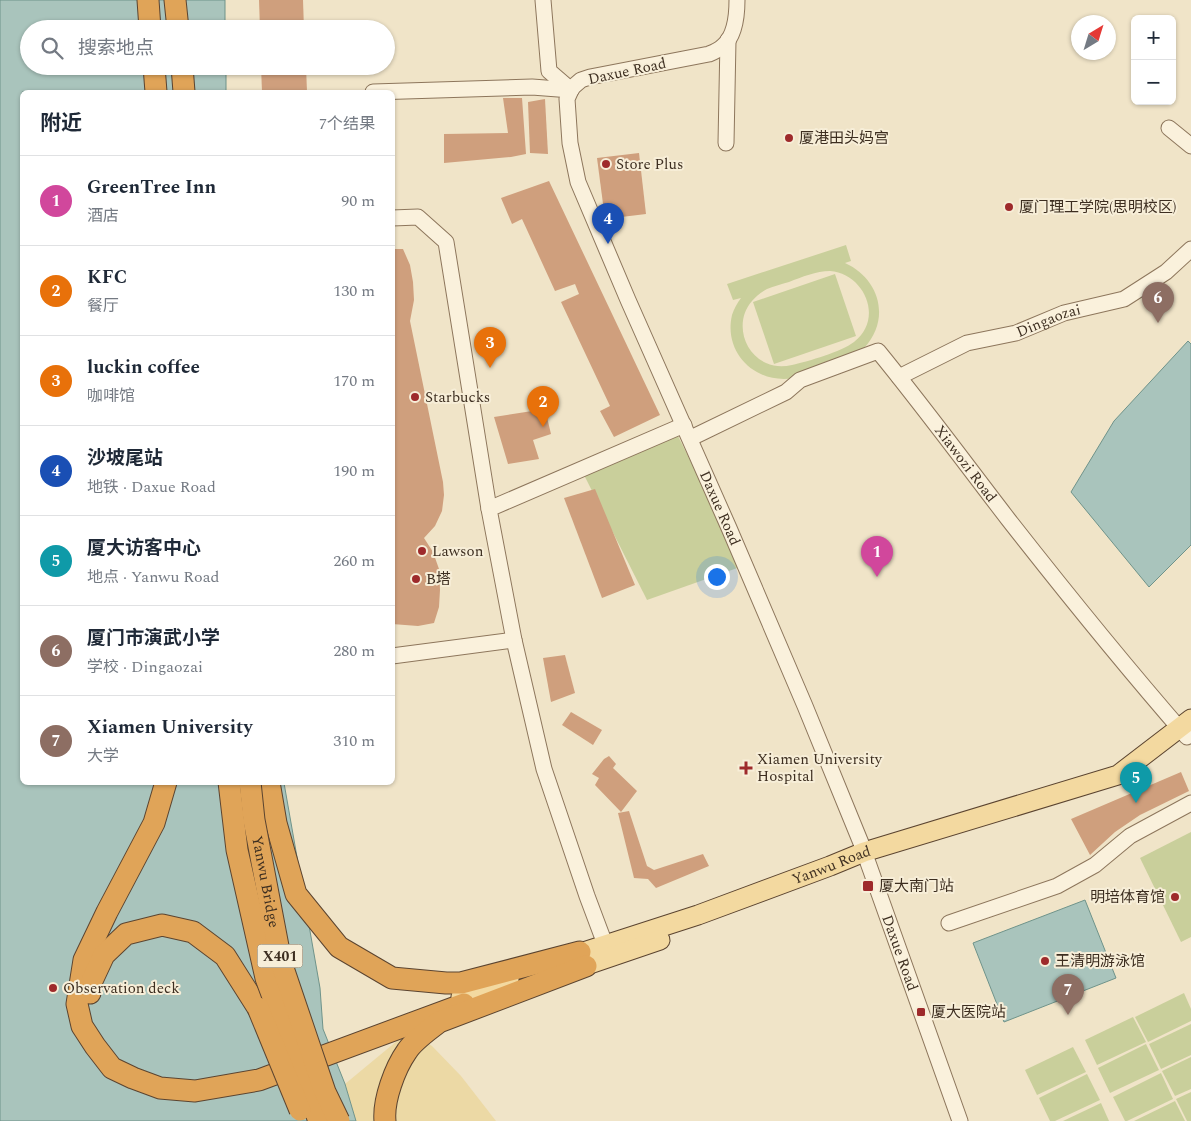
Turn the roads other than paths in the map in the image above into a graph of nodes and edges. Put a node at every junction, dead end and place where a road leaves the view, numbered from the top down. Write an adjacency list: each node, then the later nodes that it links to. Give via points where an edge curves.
1 (148, 0): 5 (highway)
2 (175, 0): 6 (highway)
3 (543, 0): 12 (street, via 549,71)
4 (737, 0): 7 (street)
5 (149, 20)
6 (177, 20)
7 (728, 40): 12 (street, Daxue Road, via 709,54 590,77); 15 (street)
8 (155, 75): 10 (highway)
9 (183, 75): 11 (highway)
10 (156, 90)
11 (184, 90)
12 (570, 90): 13 (street, via 532,87); 20 (street, Daxue Road, via 567,99 570,143 578,182)
13 (395, 91)
14 (1169, 128): 16 (street)
15 (726, 143)
16 (1191, 146)
17 (395, 218): 21 (street, via 418,217 446,242)
18 (1191, 249): 19 (street, Dingaozai, via 1166,272 1124,300 1064,313 1016,333 967,343)
19 (899, 377): 20 (street, Xiawozi Road, via 878,351 800,380 786,392); 24 (street, Xiawozi Road, via 1132,674)
20 (687, 432): 21 (street); 30 (street, Daxue Road, via 805,706)
21 (489, 509): 22 (street)
22 (514, 640): 23 (street); 32 (street, via 544,769)
23 (395, 656)
24 (1187, 729): 30 (main road, Yanwu Road, via 1123,786)
25 (165, 785): 34 (highway, bridge, via 154,823 84,960 77,1004 82,1026 112,1068 160,1088 195,1092 260,1080)
26 (229, 785): 36 (highway, Yanwu Bridge / X401, bridge, via 237,850 266,978)
27 (250, 785): 37 (highway, Yanwu Bridge / X401, bridge, via 281,962 325,1092)
28 (270, 785): 34 (highway, via 276,824 296,894 340,947 392,978 446,983)
29 (1191, 803): 31 (street, via 1130,836 1095,865 1057,886)
30 (866, 858): 32 (main road, Yanwu Road, via 830,866 698,915); 33 (main road, Yanwu Road, via 701,925); 39 (street, Daxue Road)
31 (949, 923)
32 (605, 944): 33 (main road, Yanwu Road)
33 (583, 959): 34 (highway); 34 (highway)
34 (463, 999): 35 (highway, bridge, via 296,1054 288,1058 279,1061 234,1076 197,1081 163,1079 130,1067 108,1048 92,1019 90,985 104,955 126,934 162,925 193,932 225,956 258,1008 279,1060 283,1069); 38 (highway, via 407,1050 391,1080)
35 (305, 1121)
36 (319, 1121)
37 (339, 1121)
38 (385, 1121)
39 (960, 1121)

